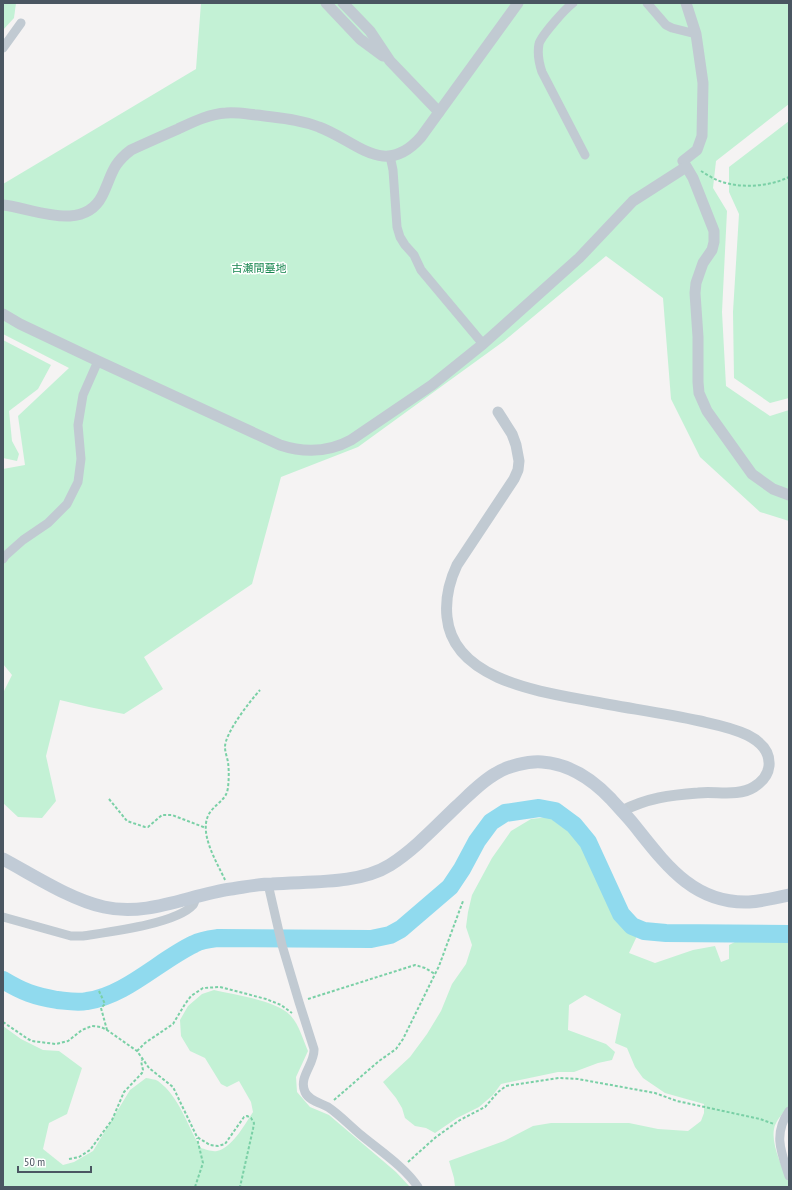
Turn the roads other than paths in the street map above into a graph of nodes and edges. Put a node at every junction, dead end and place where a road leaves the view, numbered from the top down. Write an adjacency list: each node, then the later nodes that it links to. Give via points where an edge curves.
1 (326, 3): 10 (street, via 360,39)
2 (344, 3): 10 (street, via 370,31)
3 (518, 3): 11 (street)
4 (573, 3): 12 (street, via 539,43 538,59 542,72)
5 (647, 3): 8 (street, via 666,25)
6 (686, 3): 8 (street)
7 (21, 23): 9 (street)
8 (696, 34): 14 (street, via 703,83 702,136 697,150 683,161)
9 (3, 48)
10 (390, 61): 11 (street)
11 (439, 112): 13 (street, via 414,145 400,154)
12 (585, 155)
13 (390, 156): 15 (street, via 372,155 319,127 289,119 214,114 130,150 112,171 98,203 86,212 61,216); 17 (street, via 400,237 414,255 421,270)
14 (686, 167): 17 (street, via 633,201 579,258); 20 (street, via 714,231 712,250 703,263 695,293 699,393 710,417 752,474 773,489)
15 (3, 205)
16 (3, 314): 18 (street)
17 (483, 344): 18 (street, via 432,385 352,440 329,449 293,450 280,446)
18 (98, 362): 21 (street, via 83,395 78,425 81,459 78,482 66,504 48,523 23,540)
19 (498, 412): 22 (street, via 512,434 520,461 514,479 451,578 447,593 447,624 460,650 485,671 513,684 546,693 699,721 742,732 757,740 770,758 768,774 747,791 653,798)
20 (789, 495)
21 (3, 559)
22 (622, 811): 24 (main road, via 595,783 574,770 558,764 541,762 519,765 487,779 410,850 384,869 337,880); 25 (main road, via 664,863 698,891 727,900 748,902)
23 (3, 859): 26 (main road, via 74,897 105,908 146,909)
24 (268, 884): 26 (main road); 30 (street, via 282,945 314,1049 314,1055 304,1076 305,1093 311,1099 328,1107 401,1168)
25 (789, 895)
26 (196, 896): 27 (street, via 194,904 182,913 158,922 82,936 71,936)
27 (3, 917)
28 (789, 1111): 29 (street, via 780,1126 780,1143)
29 (789, 1176)
30 (418, 1187)

